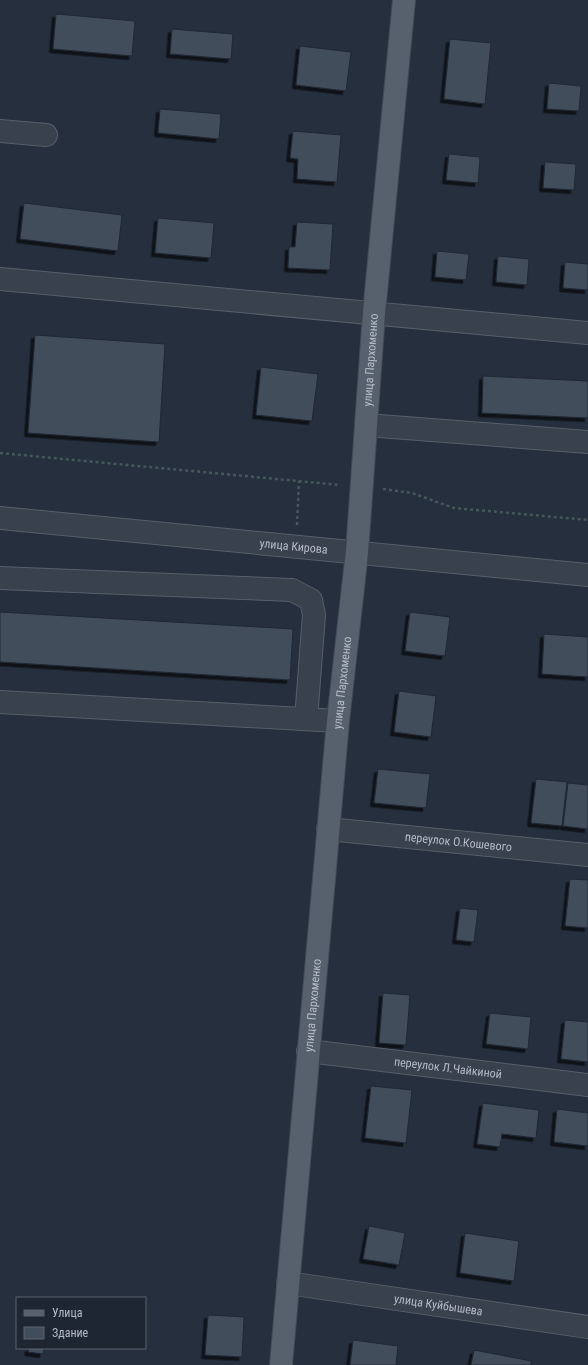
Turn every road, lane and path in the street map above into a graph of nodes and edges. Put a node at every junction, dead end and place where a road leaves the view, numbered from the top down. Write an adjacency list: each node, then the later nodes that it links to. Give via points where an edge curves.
1 (403, 0): 5 (main road, улица Пархоменко)
2 (0, 131): 3 (street)
3 (46, 135)
4 (0, 279): 5 (street)
5 (374, 313): 6 (street); 7 (main road, улица Пархоменко)
6 (588, 333)
7 (366, 425): 8 (street); 10 (main road, улица Пархоменко)
8 (588, 442)
9 (0, 453): 10 (path)
10 (362, 487): 12 (path, via 412,493 454,508); 13 (main road, улица Пархоменко)
11 (0, 518): 13 (street, улица Кирова)
12 (588, 520)
13 (357, 552): 14 (street, улица Кирова); 18 (main road, улица Пархоменко)
14 (588, 575)
15 (0, 578): 17 (street, via 292,590 311,600 314,615)
16 (0, 702): 17 (street)
17 (306, 719): 18 (street)
18 (338, 721): 19 (main road, улица Пархоменко)
19 (328, 829): 20 (street, переулок О.Кошевого); 21 (main road, улица Пархоменко)
20 (588, 855)
21 (308, 1051): 22 (street, переулок Л.Чайкиной); 23 (main road, улица Пархоменко)
22 (588, 1085)
23 (288, 1283): 24 (street, улица Куйбышева); 25 (main road, улица Пархоменко)
24 (588, 1327)
25 (281, 1365)

